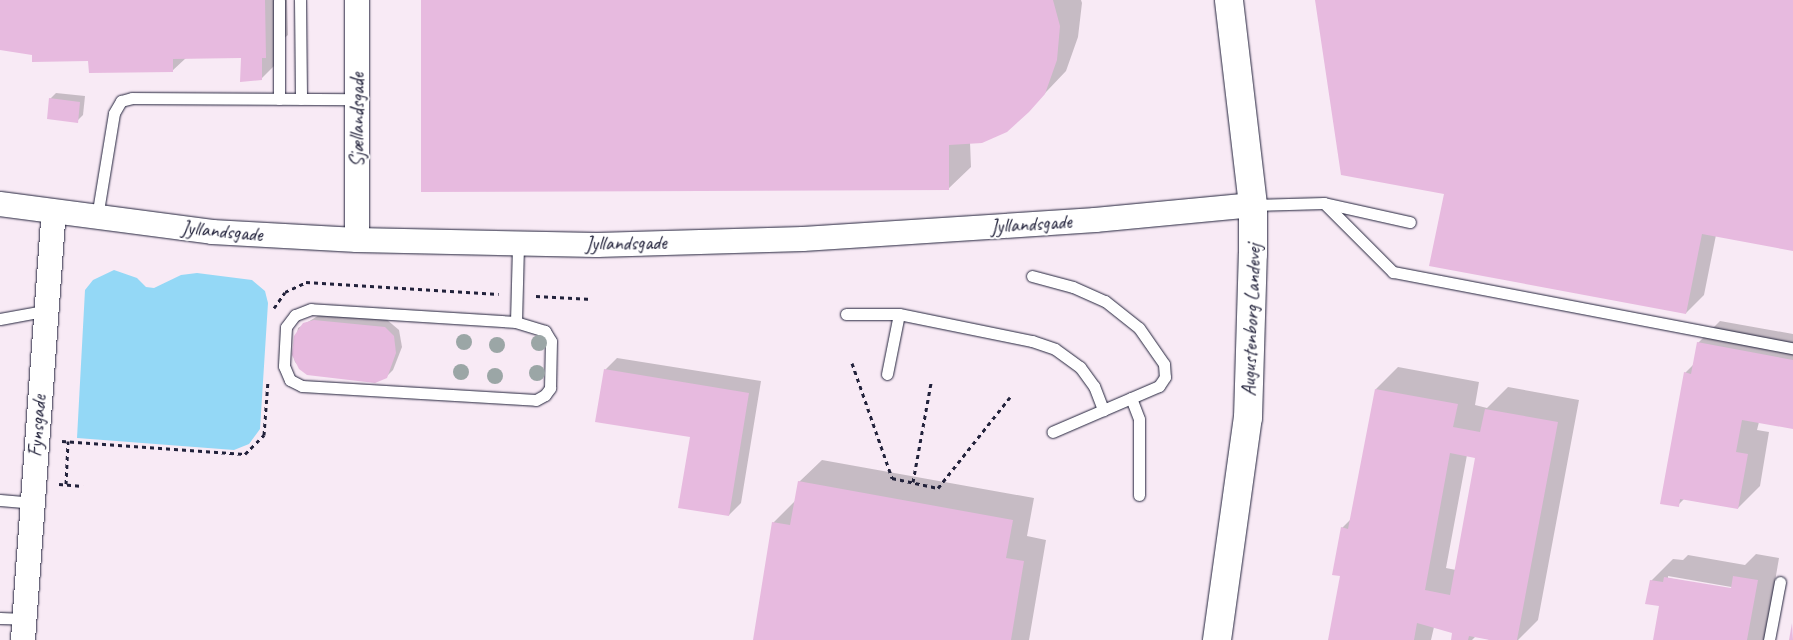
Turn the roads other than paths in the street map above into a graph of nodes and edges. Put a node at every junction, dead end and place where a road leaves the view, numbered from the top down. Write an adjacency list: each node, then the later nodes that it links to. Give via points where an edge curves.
1 (279, 0): 5 (lane)
2 (300, 0): 6 (lane)
3 (357, 0): 7 (street, Sjællandsgade)
4 (1229, 0): 10 (street, Augustenborg Landevej)
5 (279, 99): 6 (lane); 12 (lane, via 121,101 114,113)
6 (302, 99): 7 (lane)
7 (357, 99): 14 (street, Sjællandsgade)
8 (1324, 203): 10 (lane); 13 (lane); 22 (lane, via 1394,272)
9 (0, 204): 11 (street, Jyllandsgade)
10 (1253, 205): 15 (street, Jyllandsgade, via 1095,220 803,239); 33 (street, Augustenborg Landevej, via 1248,418)
11 (54, 212): 12 (street, Jyllandsgade); 17 (street, Fynsgade)
12 (97, 217): 14 (street, Jyllandsgade, via 212,232)
13 (1410, 222)
14 (358, 240): 15 (street, Jyllandsgade)
15 (518, 243): 21 (lane)
16 (1032, 276): 24 (lane, via 1073,287 1105,301 1139,328 1164,364 1165,376 1159,386)
17 (44, 311): 20 (lane); 29 (street, Fynsgade)
18 (846, 314): 19 (lane)
19 (899, 314): 23 (lane); 25 (lane, via 1032,341 1054,349 1080,367 1094,386)
20 (0, 319)
21 (516, 322): 21 (lane, via 545,330 551,341 550,388 536,400 302,386 290,380 284,366 286,327 295,315 311,309)
22 (1793, 348)
23 (887, 374)
24 (1131, 398): 25 (lane); 27 (lane, via 1139,419)
25 (1103, 410): 26 (lane)
26 (1052, 432)
27 (1139, 495)
28 (0, 500): 29 (lane)
29 (32, 503): 32 (street, Fynsgade)
30 (1780, 582): 34 (lane)
31 (0, 618): 32 (lane)
32 (24, 630)
33 (1216, 640)
34 (1769, 640)

